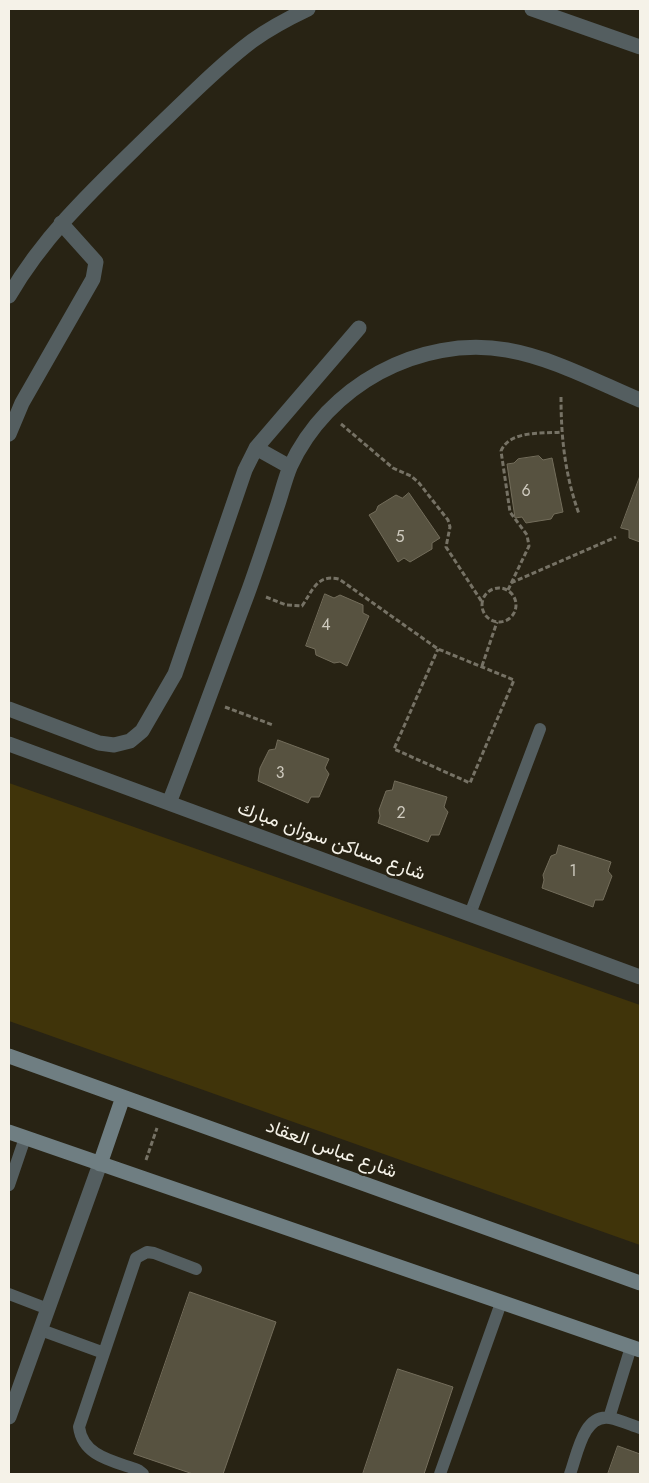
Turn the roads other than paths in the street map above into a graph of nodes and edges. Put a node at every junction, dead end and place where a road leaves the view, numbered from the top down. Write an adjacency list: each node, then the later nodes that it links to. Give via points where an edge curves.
1 (308, 9): 4 (street, via 259,36 227,61)
2 (532, 9): 3 (street)
3 (640, 47)
4 (60, 223): 5 (street); 8 (street, via 96,262 93,278 22,403)
5 (9, 296)
6 (359, 328): 9 (street)
7 (640, 400): 10 (street, via 533,356 480,348 444,351 402,362 355,388 327,412)
8 (9, 434)
9 (256, 448): 10 (street); 11 (street, via 245,470 175,674 142,731 130,741 114,745 99,743)
10 (290, 467): 14 (street, via 249,590)
11 (9, 709)
12 (540, 729): 15 (lane)
13 (9, 744): 14 (street, شارع مساكن سوزان مبارك)
14 (169, 803): 15 (street, شارع مساكن سوزان مبارك)
15 (470, 914): 16 (street, شارع مساكن سوزان مبارك)
16 (640, 977)
17 (9, 1056): 18 (street, شارع عباس العقاد)
18 (123, 1096): 21 (street); 24 (street, شارع عباس العقاد)
19 (9, 1132): 20 (street)
20 (25, 1138): 21 (street); 22 (lane)
21 (100, 1164): 26 (street); 27 (street)
22 (9, 1185)
23 (196, 1270): 30 (lane, via 154,1253 147,1252 136,1258)
24 (640, 1283)
25 (9, 1294): 27 (lane)
26 (501, 1302): 29 (street); 35 (lane)
27 (48, 1309): 28 (street)
28 (41, 1330): 30 (lane); 31 (street)
29 (636, 1348): 32 (lane)
30 (104, 1353): 34 (lane, via 79,1427 80,1435 94,1454)
31 (9, 1417)
32 (609, 1418): 33 (lane); 36 (lane, via 601,1418 588,1426)
33 (640, 1428)
34 (143, 1474)
35 (440, 1474)
36 (570, 1474)

